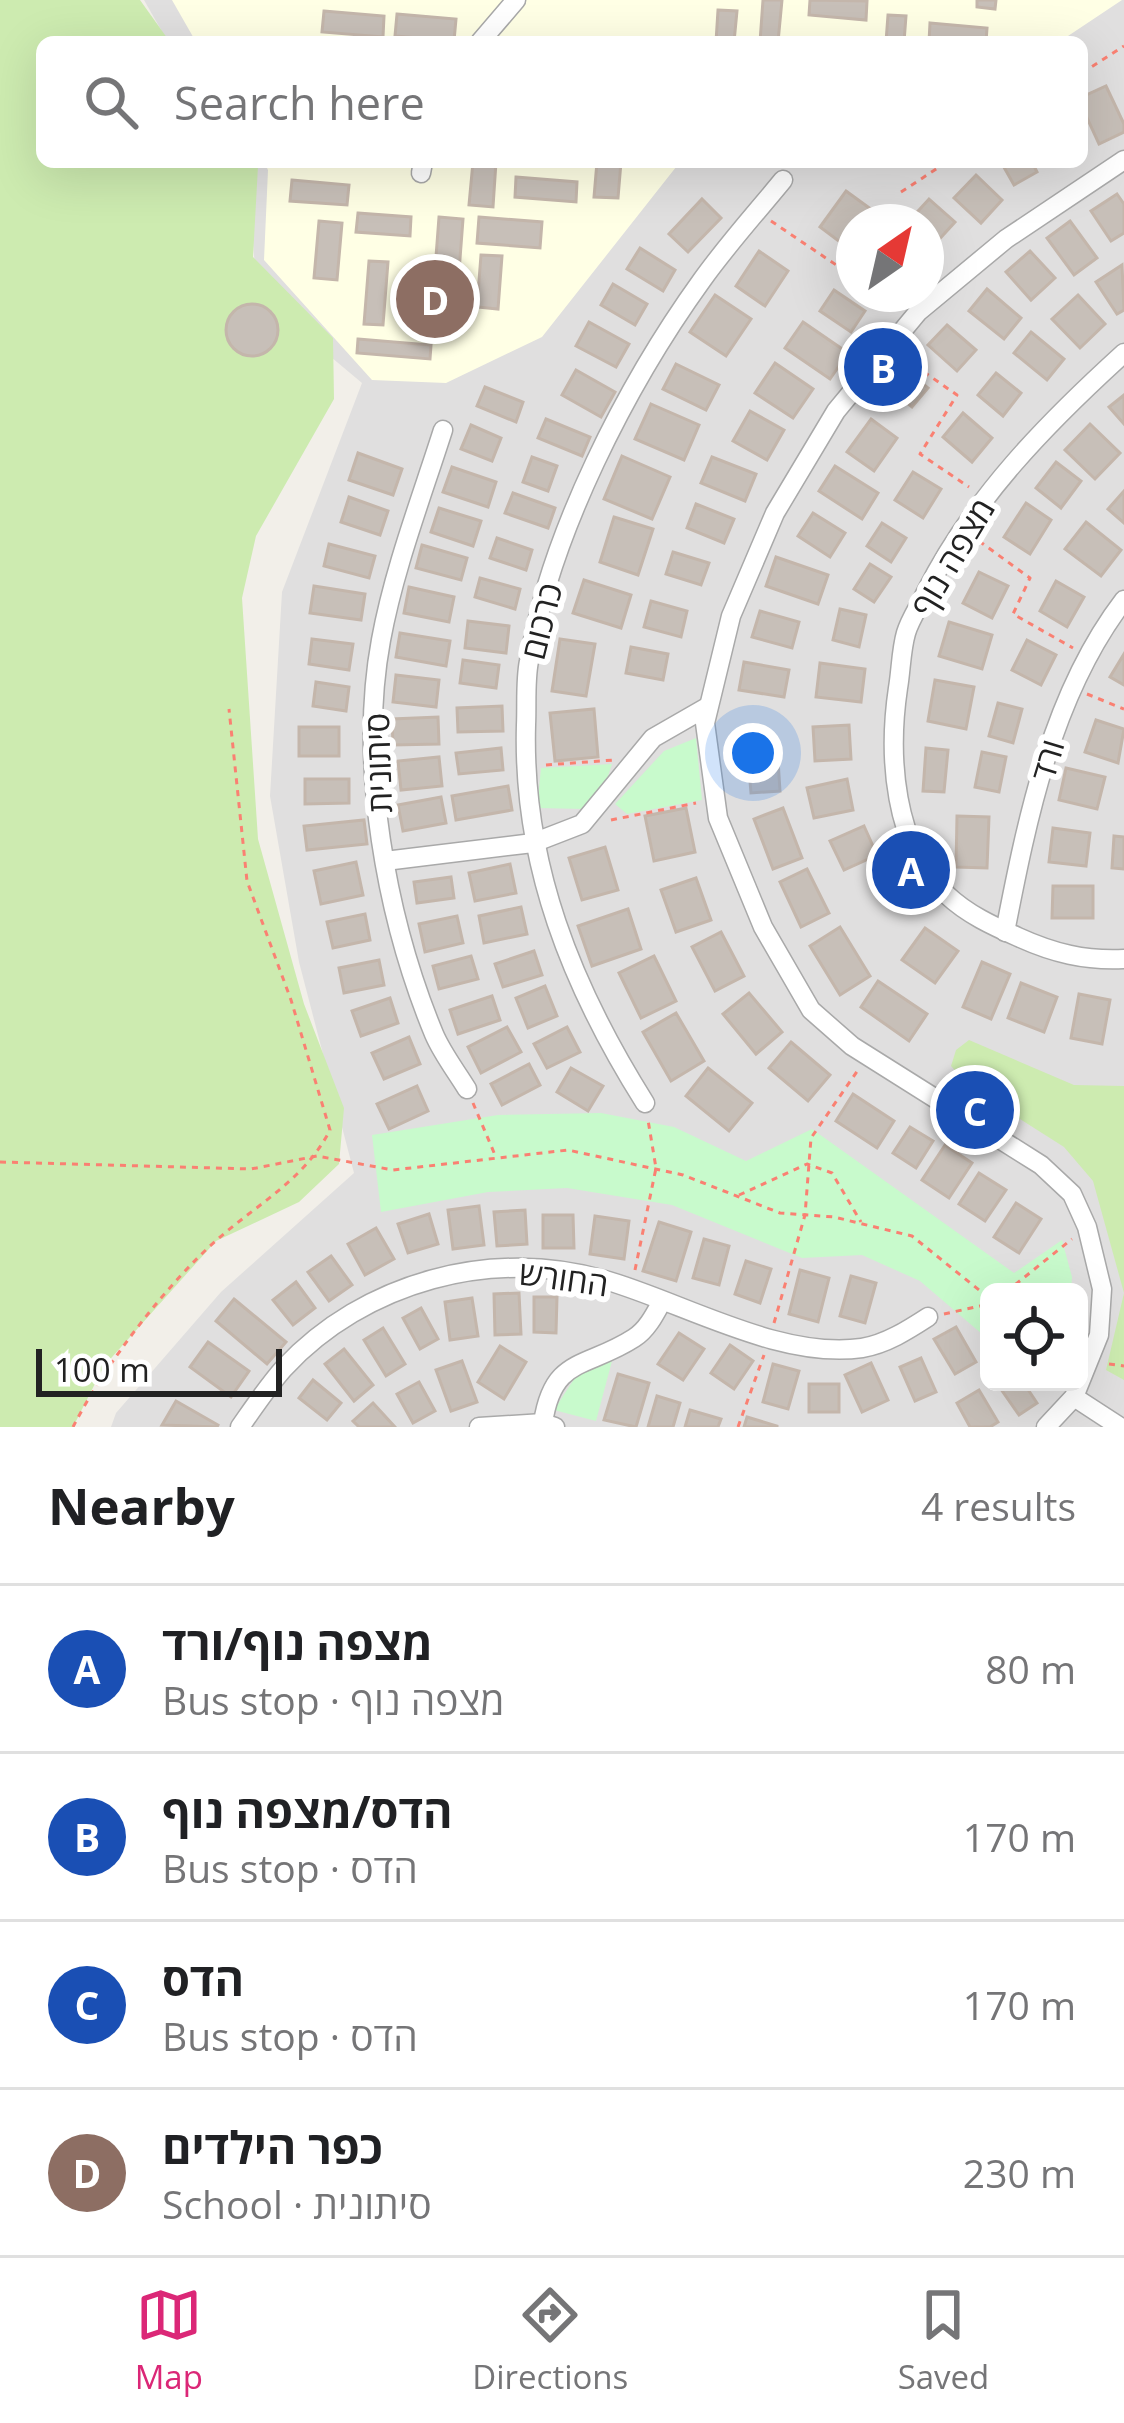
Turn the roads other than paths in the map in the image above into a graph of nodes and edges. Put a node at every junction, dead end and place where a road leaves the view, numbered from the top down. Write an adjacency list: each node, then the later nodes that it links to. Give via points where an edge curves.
1 (517, 0): 2 (street)
2 (485, 36)
3 (1124, 160): 8 (street, via 1006,239 915,316 836,411 775,513 731,616)
4 (783, 180): 9 (street, כרכום, via 646,366 549,579 528,663)
5 (1124, 353): 11 (street, מצפה נוף, via 986,498 906,633 895,712 901,814 943,893)
6 (443, 430): 10 (street, סיתונית, via 381,641 372,726)
7 (1124, 600): 11 (street, ורד, via 1064,707)
8 (707, 707): 9 (street, via 653,738 582,824); 17 (street, via 718,818 763,928 811,1010 1072,1194 1102,1289 1099,1335)
9 (533, 843): 10 (street); 14 (street, כרכום, via 574,968)
10 (386, 861): 13 (street, סיתונית, via 435,1038)
11 (1005, 932): 12 (street, מצפה נוף, via 1052,952)
12 (1124, 959)
13 (467, 1089)
14 (646, 1103)
15 (662, 1301): 16 (street, החורש, via 829,1348 862,1348); 18 (street, via 637,1337 554,1382); 19 (street, החורש, via 570,1273 515,1268 407,1286 320,1334)
16 (928, 1317)
17 (1074, 1397): 21 (street); 22 (street)
18 (549, 1425): 20 (street)
19 (240, 1427)
20 (479, 1427)
21 (1046, 1427)
22 (1120, 1427)

